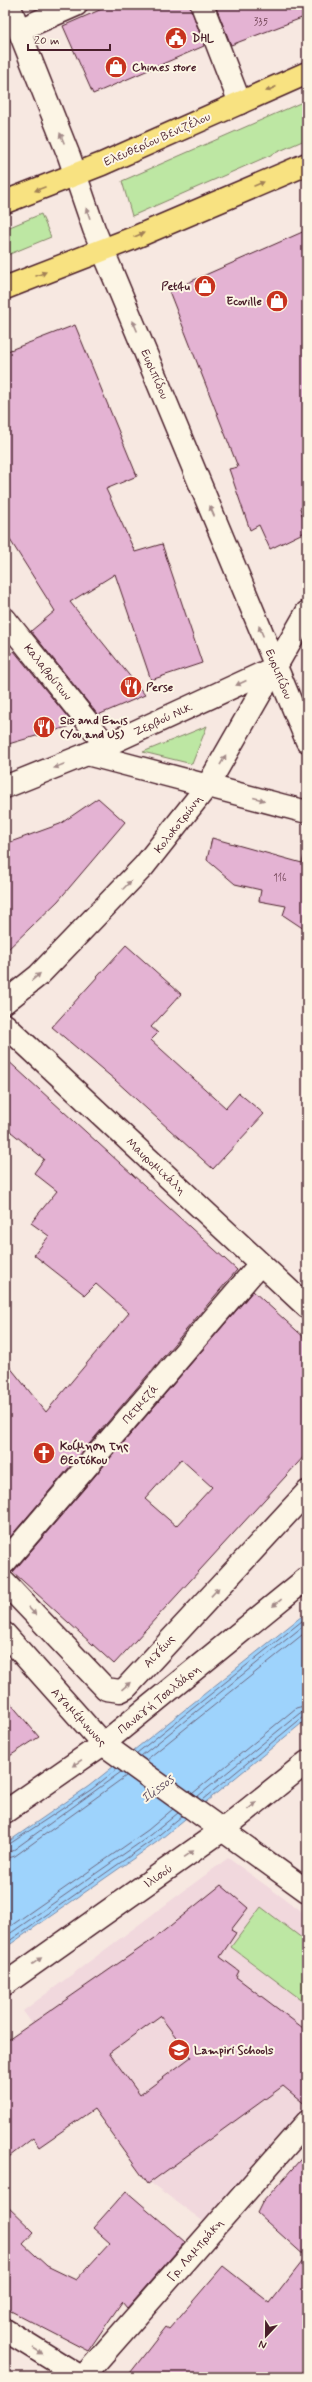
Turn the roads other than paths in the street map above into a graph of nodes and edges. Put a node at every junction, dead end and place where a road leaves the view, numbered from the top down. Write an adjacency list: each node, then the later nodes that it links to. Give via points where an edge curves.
1 (9, 5): 4 (street, Ευριπίδου)
2 (76, 5): 4 (street)
3 (202, 5): 6 (street)
4 (19, 30): 8 (street, Ευριπίδου, one-way to 4)
5 (307, 73): 6 (main road, Ελευθερίου Βενιζέλου, one-way to 6)
6 (240, 102): 8 (main road, Ελευθερίου Βενιζέλου)
7 (307, 164): 10 (main road, one-way to 7)
8 (75, 175): 9 (main road, Ελευθερίου Βενιζέλου, one-way to 9); 10 (street, Ευριπίδου, one-way to 8)
9 (5, 202)
10 (103, 249): 11 (main road, one-way to 10); 14 (street, Ευριπίδου, one-way to 10)
11 (5, 288)
12 (307, 612): 14 (street, Κολοκοτρώνη)
13 (5, 618): 16 (street, Καλαβρύτων)
14 (276, 667): 15 (street, Ευριπίδου); 16 (street, Ζερβού Νικ., one-way to 16); 17 (street, Κολοκοτρώνη, one-way to 14)
15 (307, 742)
16 (97, 750): 17 (street); 18 (street, Ζερβού Νικ., one-way to 18)
17 (208, 785): 19 (street, one-way to 19); 20 (street, Κολοκοτρώνη, one-way to 17, via 39,975 144,866)
18 (5, 787)
19 (307, 812)
20 (5, 1002)
21 (5, 1025): 22 (street, Μαυρομιχάλη)
22 (260, 1264): 23 (street, Μαυρομιχάλη); 25 (street, Πετμεζά)
23 (307, 1307)
24 (307, 1492): 27 (street, Αιγέως, one-way to 24, via 106,1689 120,1691 126,1688)
25 (5, 1562)
26 (307, 1578): 29 (street, Παναγή Τσαλδάρη, one-way to 29)
27 (5, 1583)
28 (5, 1634): 29 (street, Αγαμέμνωνος)
29 (111, 1750): 31 (street, Παναγή Τσαλδάρη, one-way to 31); 32 (street, Αγαμέμνωνος)
30 (307, 1762): 32 (street, Ιλισού, one-way to 30)
31 (5, 1812)
32 (221, 1831): 33 (street, Αγαμέμνωνος); 34 (street, Ιλισού, one-way to 32)
33 (307, 1892)
34 (5, 1984)
35 (307, 2122): 37 (street, Γρ. Λαμπράκη)
36 (5, 2330): 37 (street, one-way to 37)
37 (82, 2377)

